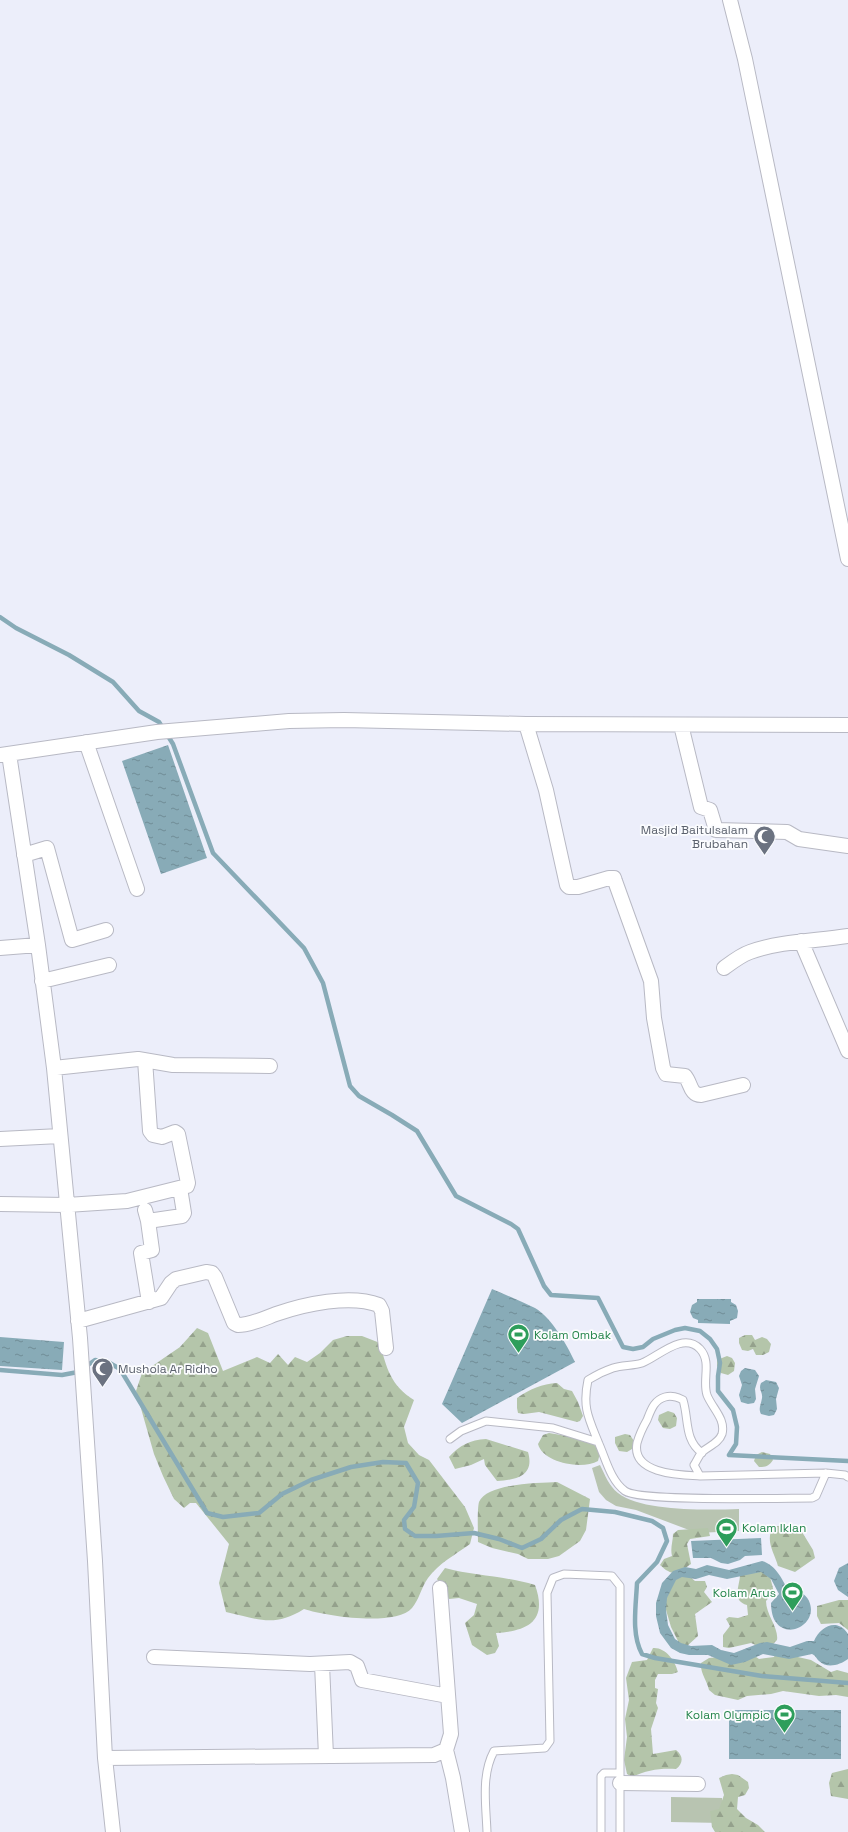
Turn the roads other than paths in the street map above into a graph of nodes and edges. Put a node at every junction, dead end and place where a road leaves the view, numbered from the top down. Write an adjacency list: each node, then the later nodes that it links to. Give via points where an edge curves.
1 (730, 0): 2 (street, via 745,59)
2 (848, 559)
3 (526, 724): 4 (street); 6 (street, via 289,721); 23 (street, via 546,790 567,885 578,887 611,878 615,881 651,981 654,1018 666,1074 685,1076 696,1095)
4 (681, 725): 5 (street); 8 (street, via 701,807 710,810 716,830 787,832 799,839)
5 (848, 725)
6 (86, 742): 7 (street); 10 (street)
7 (4, 755): 9 (street)
8 (848, 846)
9 (24, 855): 11 (street, via 47,848 72,940); 14 (street)
10 (137, 889)
11 (106, 930)
12 (848, 936): 13 (street)
13 (801, 941): 17 (street, via 750,952); 19 (street)
14 (38, 945): 15 (street); 18 (street)
15 (0, 948)
16 (109, 965): 18 (street)
17 (724, 968)
18 (42, 981): 22 (street)
19 (848, 1051)
20 (146, 1060): 21 (street, via 174,1065); 22 (street); 26 (street, via 150,1131 153,1135 162,1137 175,1132 178,1134 188,1183 187,1186)
21 (270, 1066)
22 (54, 1068): 24 (street)
23 (743, 1085)
24 (60, 1136): 25 (street); 28 (street)
25 (0, 1139)
26 (180, 1188): 28 (street, via 127,1201); 29 (street, via 184,1214 182,1216 147,1216 152,1250 141,1253)
27 (0, 1204): 28 (street)
28 (67, 1205): 30 (street)
29 (149, 1302): 30 (street); 31 (street, via 161,1298 176,1279 206,1272 212,1273 215,1277 234,1323 238,1325 324,1302 373,1303 379,1305 382,1311)
30 (78, 1322): 44 (street, via 95,1561)
31 (386, 1348)
32 (450, 1439): 33 (lane, via 461,1431 486,1421 553,1428)
33 (598, 1442): 34 (lane, via 590,1423 585,1397 588,1380 613,1368 642,1363 666,1348 688,1343 699,1348 705,1356 705,1383 708,1396 723,1424 722,1435 716,1443); 35 (lane, via 617,1483 627,1492 655,1498 812,1498 816,1496)
34 (702, 1452): 36 (lane, via 694,1465); 36 (lane, via 695,1448 688,1434 687,1411 683,1400 669,1396 654,1403 637,1443 637,1453 642,1462 653,1470)
35 (826, 1473): 36 (lane); 37 (lane)
36 (700, 1476)
37 (848, 1477)
38 (440, 1588): 41 (street)
39 (154, 1657): 40 (street)
40 (322, 1664): 41 (street, via 350,1662 357,1666 362,1680); 43 (street)
41 (448, 1696): 42 (street, via 451,1734)
42 (446, 1750): 43 (street, via 434,1755); 48 (street)
43 (326, 1756): 44 (street)
44 (105, 1758): 47 (street)
45 (620, 1778): 46 (street); 49 (lane, via 620,1586 612,1576 564,1574 553,1578 547,1593 550,1741 545,1748 494,1751 486,1776); 50 (lane, via 604,1773 601,1776); 51 (lane)
46 (698, 1784)
47 (113, 1832)
48 (462, 1832)
49 (487, 1832)
50 (601, 1832)
51 (620, 1832)

